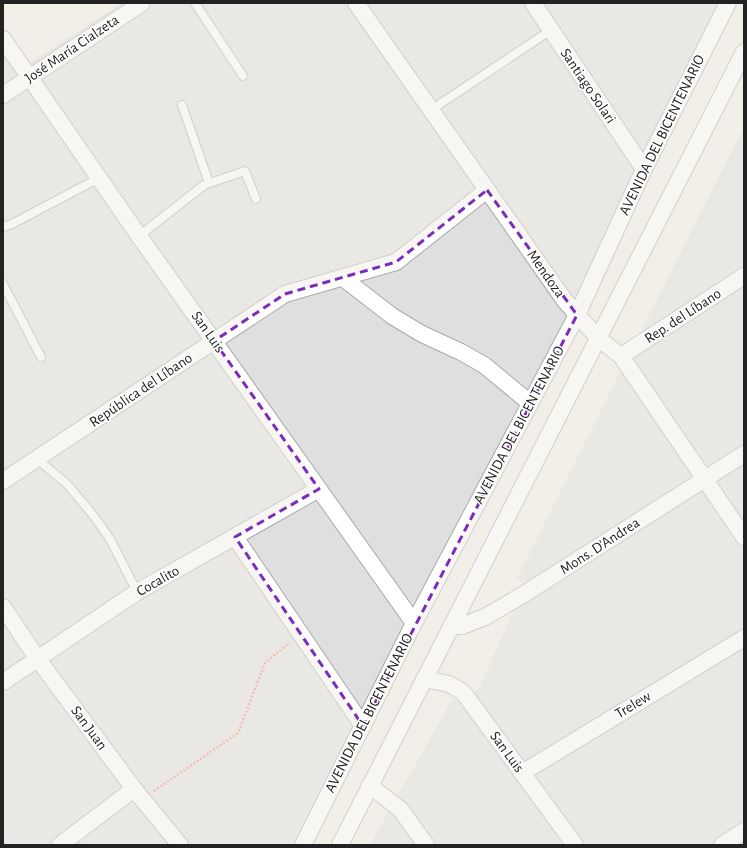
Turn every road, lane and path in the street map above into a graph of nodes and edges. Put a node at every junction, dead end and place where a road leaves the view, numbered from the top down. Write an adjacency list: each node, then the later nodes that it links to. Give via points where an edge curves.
1 (142, 3): 10 (street, José María Cialzeta)
2 (195, 3): 9 (lane)
3 (356, 3): 13 (street, Mendoza)
4 (533, 3): 6 (street, Santiago Solari)
5 (728, 3): 14 (street, AVENIDA DEL BICENTENARIO)
6 (551, 30): 13 (lane); 14 (street, Santiago Solari)
7 (3, 39): 10 (street, San Luis)
8 (744, 54): 25 (street, AVENIDA DEL BICENTENARIO)
9 (243, 76)
10 (30, 77): 11 (street, José María Cialzeta); 15 (street, San Luis)
11 (3, 96)
12 (182, 105): 16 (lane)
13 (431, 110): 17 (street, Mendoza)
14 (644, 169): 24 (street, AVENIDA DEL BICENTENARIO)
15 (99, 178): 19 (lane); 20 (street, San Luis)
16 (209, 183): 18 (lane, via 245,171); 20 (lane)
17 (487, 190): 22 (street, República del Líbano, via 396,262); 24 (street, Mendoza)
18 (256, 199)
19 (3, 227)
20 (139, 236): 26 (street, San Luis)
21 (744, 276): 27 (street, Rep. del Líbano)
22 (343, 278): 26 (street, República del Líbano, via 285,294); 29 (street, via 422,334 484,365)
23 (3, 284): 28 (lane)
24 (577, 315): 25 (street, Mendoza); 29 (street, AVENIDA DEL BICENTENARIO)
25 (598, 338): 27 (street, Mendoza); 40 (street, AVENIDA DEL BICENTENARIO)
26 (214, 341): 31 (street, República del Líbano); 34 (street, San Luis)
27 (621, 356): 32 (street, Mendoza)
28 (41, 357)
29 (530, 403): 39 (street, AVENIDA DEL BICENTENARIO)
30 (744, 454): 32 (street, Mons. D'Andrea)
31 (37, 459): 33 (street, República del Líbano); 37 (lane, via 67,484 93,515 110,539)
32 (704, 479): 36 (street, Mendoza); 40 (street, Mons. D'Andrea, via 485,617 462,626)
33 (3, 481)
34 (319, 489): 35 (street, Cocalito); 39 (street, San Luis)
35 (235, 537): 37 (street, Cocalito); 41 (street)
36 (744, 537)
37 (137, 592): 43 (street, Cocalito)
38 (3, 607): 43 (street, San Juan)
39 (414, 623): 46 (street, AVENIDA DEL BICENTENARIO)
40 (451, 626): 44 (street, AVENIDA DEL BICENTENARIO)
41 (300, 634): 46 (street); 49 (path, via 265,663 238,733)
42 (744, 638): 47 (street, Trelew)
43 (38, 658): 45 (street, Cocalito); 49 (street, San Juan)
44 (424, 679): 47 (street, San Luis, via 449,684 463,692); 48 (street, AVENIDA DEL BICENTENARIO)
45 (3, 682)
46 (363, 726): 53 (street, AVENIDA DEL BICENTENARIO)
47 (522, 773): 56 (street, San Luis)
48 (369, 786): 54 (street, AVENIDA DEL BICENTENARIO); 55 (street, via 401,810)
49 (138, 794): 51 (street); 52 (street, San Juan)
50 (744, 831): 57 (street)
51 (60, 845)
52 (180, 845)
53 (303, 845)
54 (340, 845)
55 (426, 845)
56 (576, 845)
57 (722, 845)

